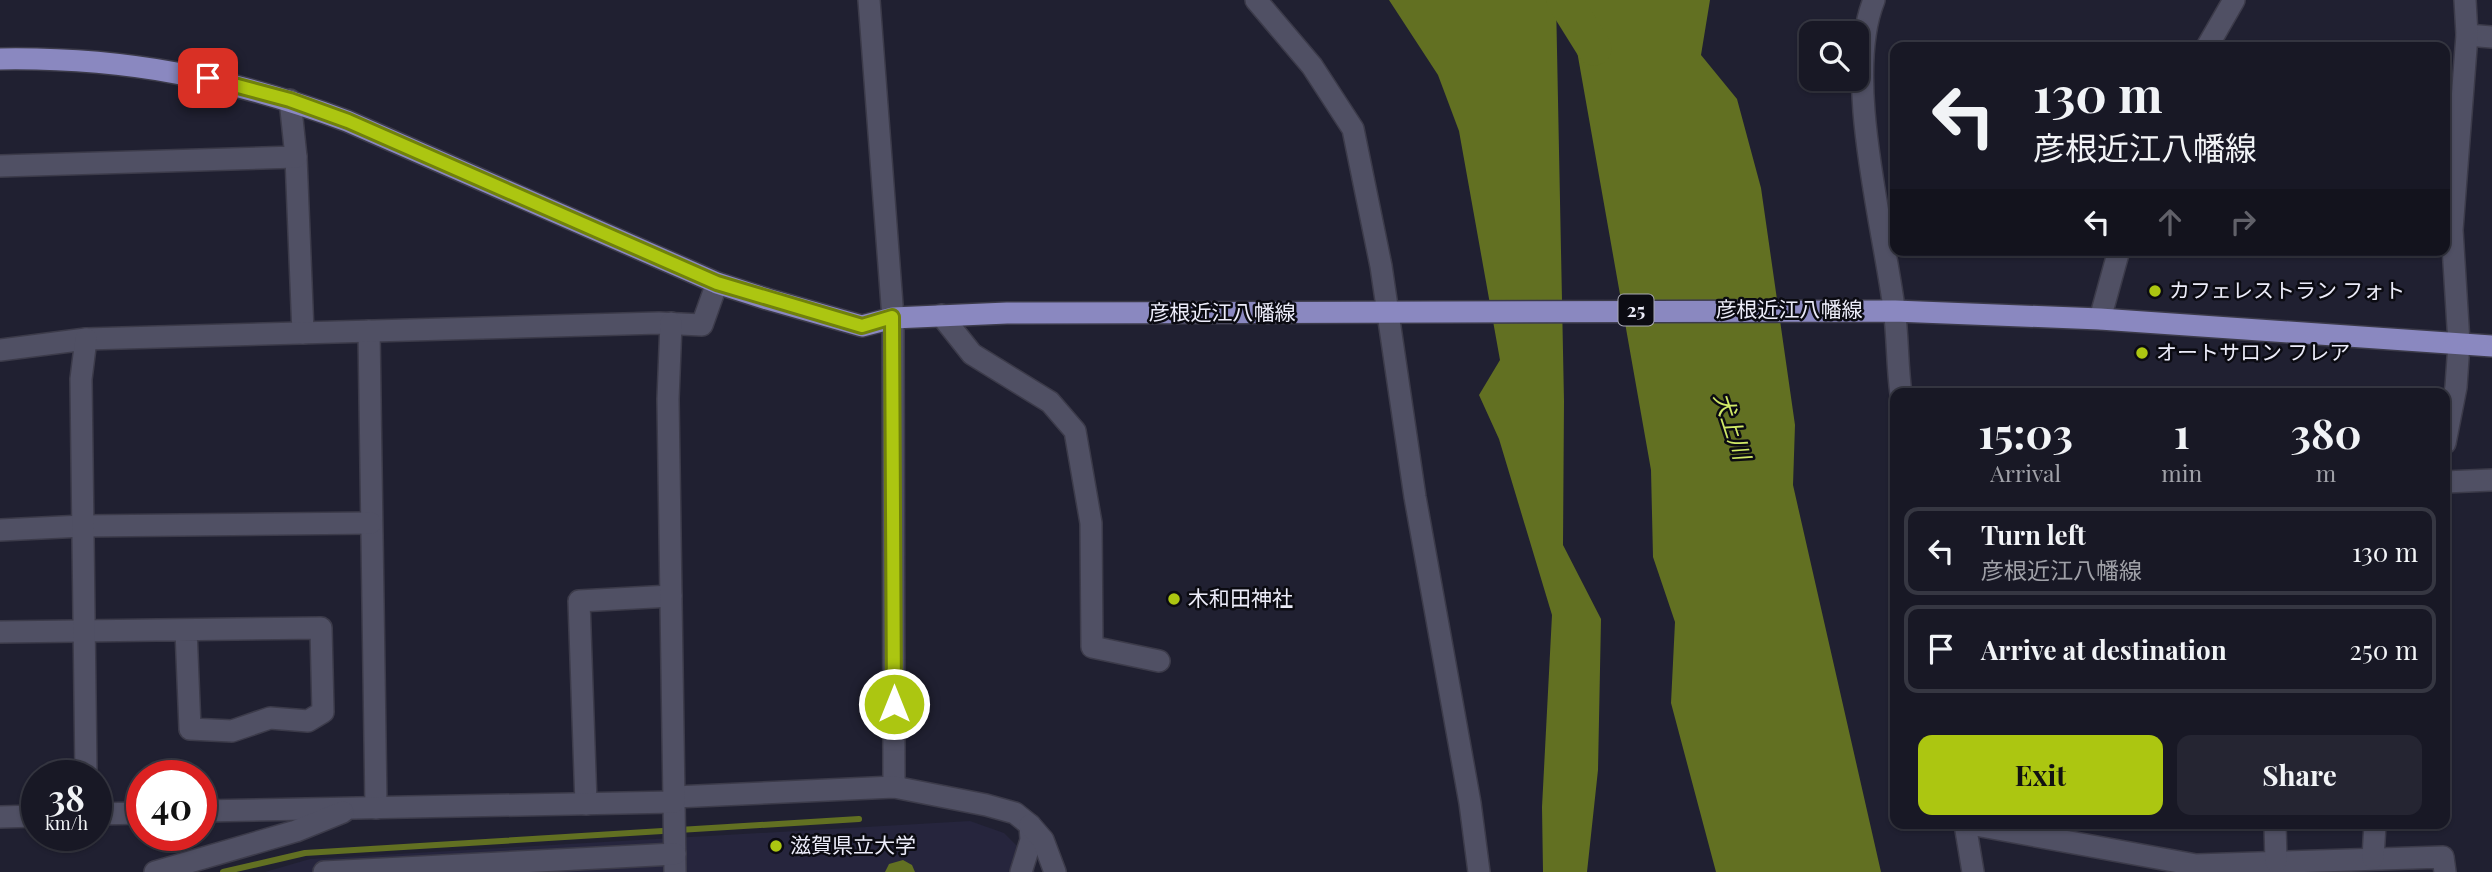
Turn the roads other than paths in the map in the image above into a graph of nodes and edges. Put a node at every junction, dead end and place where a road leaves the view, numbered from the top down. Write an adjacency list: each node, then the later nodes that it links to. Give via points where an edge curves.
1 (869, 0): 20 (street)
2 (1256, 0): 18 (street, via 1312,66 1353,129)
3 (1874, 0): 17 (street, via 1867,16 1861,93)
4 (2234, 0): 8 (street)
5 (2465, 0): 6 (street)
6 (2467, 35): 7 (street); 13 (street)
7 (2492, 37)
8 (2210, 42)
9 (0, 59): 10 (main road, 彦根近江八幡線 / 25, via 97,61 157,68)
10 (290, 100): 11 (street); 16 (main road, 彦根近江八幡線 / 25, via 348,121)
11 (296, 157): 12 (street); 24 (street)
12 (0, 166)
13 (2450, 209)
14 (2450, 251): 26 (street)
15 (2117, 256): 21 (street)
16 (717, 283): 20 (main road, 彦根近江八幡線 / 25, via 862,326); 22 (street, via 702,325)
17 (1895, 311): 18 (main road, 彦根近江八幡線 / 25); 21 (main road, 彦根近江八幡線 / 25); 29 (street)
18 (1393, 314): 19 (main road, 彦根近江八幡線 / 25); 62 (street)
19 (941, 315): 20 (main road, 彦根近江八幡線 / 25); 40 (street, via 972,354 1050,402 1075,431 1091,523 1092,648)
20 (892, 317): 42 (street)
21 (2100, 319): 26 (main road, 彦根近江八幡線 / 25)
22 (671, 323): 23 (street); 36 (street)
23 (369, 331): 24 (street); 33 (street)
24 (303, 333): 25 (street)
25 (86, 339): 28 (street); 34 (street, via 80,379)
26 (2459, 343): 27 (main road, 彦根近江八幡線 / 25); 30 (street)
27 (2492, 346)
28 (0, 350)
29 (1901, 388)
30 (2450, 418)
31 (2492, 480): 32 (street)
32 (2450, 482)
33 (371, 523): 34 (street); 45 (street)
34 (83, 526): 35 (street); 38 (street)
35 (0, 530)
36 (671, 596): 43 (street); 44 (street, via 579,601)
37 (186, 630): 37 (street, via 321,628 323,712 308,722 270,718 232,731 190,729); 38 (street)
38 (84, 631): 39 (street); 41 (street)
39 (0, 632)
40 (1158, 661)
41 (86, 760)
42 (894, 787): 43 (street); 49 (street, via 1015,813)
43 (674, 799): 44 (street); 56 (street)
44 (586, 804): 45 (street)
45 (366, 808): 46 (street); 58 (street)
46 (217, 811)
47 (21, 816): 48 (street)
48 (0, 817)
49 (1030, 825): 60 (street, via 1031,840); 61 (street, via 1043,840)
50 (1968, 829): 63 (street)
51 (1993, 829): 57 (street)
52 (2275, 829): 55 (street)
53 (2375, 829): 54 (street)
54 (2373, 858): 55 (street); 64 (street, via 2442,857)
55 (2276, 862): 57 (street)
56 (675, 863): 59 (street)
57 (2197, 869)
58 (155, 872)
59 (324, 872)
60 (1021, 872)
61 (1055, 872)
62 (1479, 872)
63 (1973, 872)
64 (2445, 872)

